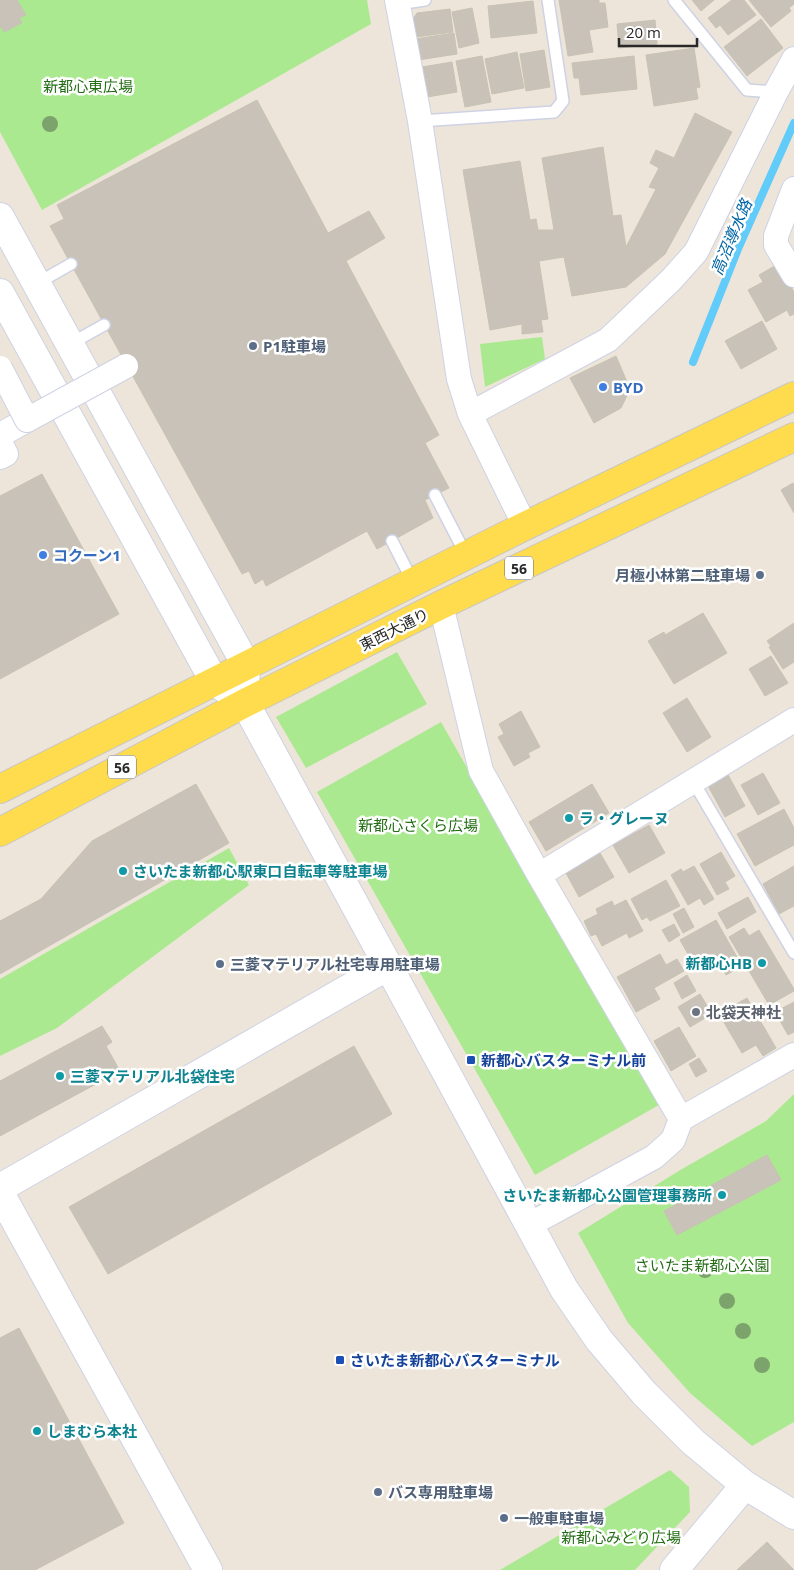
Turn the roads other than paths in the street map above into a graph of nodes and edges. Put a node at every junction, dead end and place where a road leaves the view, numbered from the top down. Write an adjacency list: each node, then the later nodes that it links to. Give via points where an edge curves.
1 (425, 0): 4 (lane)
2 (548, 0): 7 (lane, via 563,101 554,112)
3 (674, 0): 6 (lane, via 747,90)
4 (397, 2): 7 (street)
5 (794, 60): 6 (street)
6 (776, 92): 19 (street, via 696,252 671,280 608,340)
7 (420, 121): 19 (street, via 459,379)
8 (794, 189): 11 (street, via 776,236 776,245)
9 (0, 217): 12 (street)
10 (71, 264): 12 (lane)
11 (794, 276)
12 (36, 284): 15 (street)
13 (0, 293): 32 (street)
14 (104, 325): 15 (lane)
15 (70, 344): 31 (street)
16 (126, 366): 20 (street, bridge)
17 (0, 368): 20 (street, bridge)
18 (794, 396): 26 (main road, 56)
19 (470, 414): 26 (street)
20 (27, 420): 21 (street)
21 (0, 435)
22 (794, 437): 30 (main road, 東西大通り / 56)
23 (0, 442): 24 (street, via 6,454)
24 (0, 457)
25 (435, 495): 28 (lane)
26 (525, 526): 28 (main road, 56)
27 (392, 541): 29 (lane)
28 (466, 555): 29 (main road, 56)
29 (413, 582): 31 (main road, 56)
30 (441, 605): 33 (main road, 東西大通り / 56); 40 (street, via 482,771)
31 (246, 665): 32 (main road, 56); 33 (street)
32 (214, 681): 33 (street); 35 (main road, 56)
33 (245, 703): 39 (main road, 東西大通り / 56); 42 (street)
34 (794, 720): 37 (street)
35 (53, 762): 36 (main road); 38 (main road, 56)
36 (0, 779)
37 (693, 781): 40 (street); 41 (lane)
38 (0, 789)
39 (0, 832)
40 (539, 875): 44 (street)
41 (794, 953)
42 (388, 966): 45 (street); 47 (street)
43 (794, 1055): 44 (street)
44 (681, 1119): 47 (street, via 673,1140 654,1156)
45 (0, 1188)
46 (0, 1194): 50 (street)
47 (529, 1225): 48 (street, via 564,1289 599,1340 644,1393 693,1442)
48 (745, 1485): 49 (street); 51 (street)
49 (794, 1515)
50 (208, 1570)
51 (674, 1570)

